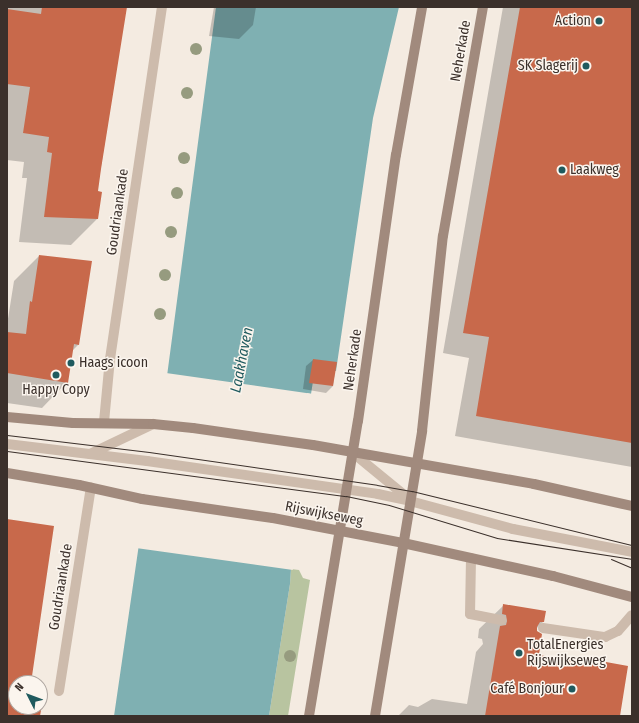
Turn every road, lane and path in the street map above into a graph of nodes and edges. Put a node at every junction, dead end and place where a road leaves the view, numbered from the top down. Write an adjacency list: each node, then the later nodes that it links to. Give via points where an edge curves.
1 (162, 7): 5 (street, Goudriaankade, via 110,359)
2 (422, 7): 8 (main road, Neherkade, via 394,168)
3 (483, 7): 10 (main road, Neherkade, via 443,236 428,389)
4 (7, 417): 5 (main road, Rijswijkseweg, via 74,423)
5 (104, 422): 6 (main road, Rijswijkseweg)
6 (153, 424): 8 (main road, Rijswijkseweg, via 313,445); 9 (street)
7 (7, 444): 9 (street, Rijswijkseweg)
8 (354, 453): 10 (main road, Rijswijkseweg); 13 (main road, Neherkade); 14 (street, Rijswijkseweg)
9 (90, 454): 13 (street, Rijswijkseweg)
10 (417, 464): 14 (main road, Neherkade); 15 (main road, Rijswijkseweg, via 534,484)
11 (7, 473): 12 (main road, Rijswijkseweg)
12 (91, 487): 16 (main road, Rijswijkseweg, via 142,499); 24 (street, Goudriaankade)
13 (348, 489): 14 (street, Rijswijkseweg); 16 (main road, Neherkade)
14 (410, 501): 17 (main road, Neherkade); 18 (street, Rijswijkseweg, via 512,529)
15 (632, 506)
16 (341, 531): 17 (main road, Rijswijkseweg); 25 (main road, Neherkade)
17 (403, 543): 19 (main road, Rijswijkseweg); 26 (main road, Neherkade)
18 (632, 552)
19 (471, 558): 20 (main road, Rijswijkseweg, via 567,579); 22 (street, via 470,614)
20 (632, 597)
21 (632, 615): 23 (street, via 618,631 605,637)
22 (501, 620)
23 (543, 628)
24 (59, 691)
25 (309, 716)
26 (375, 716)

